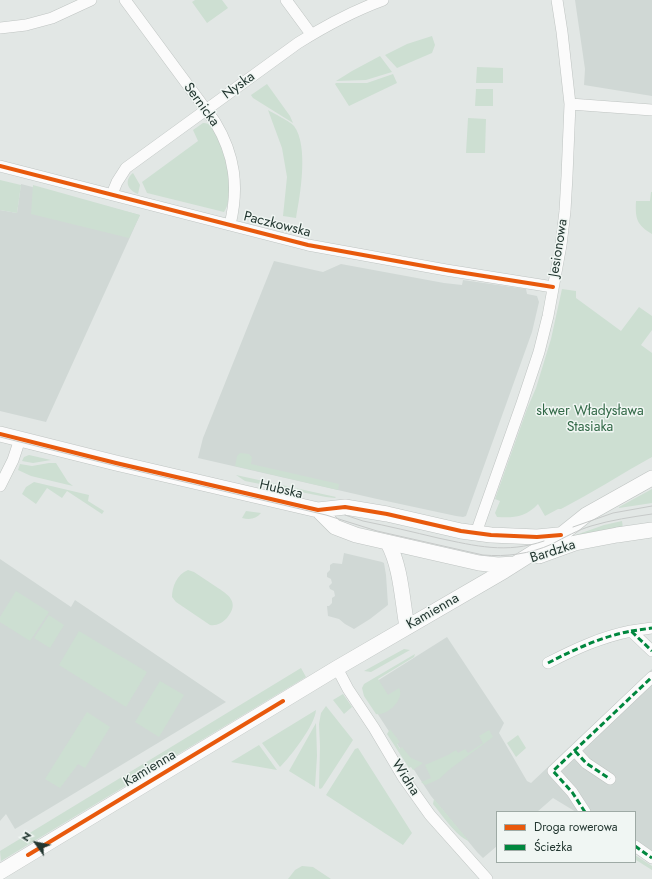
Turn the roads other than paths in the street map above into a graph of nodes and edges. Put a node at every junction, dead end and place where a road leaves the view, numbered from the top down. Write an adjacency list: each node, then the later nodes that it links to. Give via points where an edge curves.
1 (91, 0): 6 (street, via 52,18)
2 (125, 0): 9 (street, Sernicka)
3 (286, 0): 7 (street)
4 (383, 0): 7 (street, Nyska, via 357,10)
5 (557, 0): 8 (street, Jesionowa)
6 (0, 28)
7 (311, 34): 9 (street, Nyska)
8 (570, 104): 10 (street); 14 (street, Jesionowa, via 565,211)
9 (206, 110): 12 (street, Nyska, via 126,168); 13 (street, Sernicka, via 222,134 231,157 235,180)
10 (652, 110)
11 (0, 166): 12 (street, Paczkowska)
12 (112, 194): 13 (street, Paczkowska)
13 (230, 225): 14 (street, Paczkowska, via 308,245)
14 (553, 287): 21 (street, Jesionowa, via 539,352)
15 (0, 434): 16 (street, Hubska)
16 (20, 439): 18 (street); 19 (street, Hubska)
17 (652, 478): 22 (street, Bardzka, via 586,515)
18 (0, 486)
19 (318, 510): 21 (street, Hubska, via 345,507); 23 (street, Hubska, via 335,527)
20 (652, 530): 24 (street, Bardzka, via 575,543)
21 (476, 533): 22 (street, Hubska, via 517,537)
22 (561, 535): 24 (street, Bardzka)
23 (388, 543): 24 (street, Hubska, via 479,563); 25 (street, via 397,567)
24 (517, 563): 25 (street, Kamienna)
25 (407, 627): 30 (street, Kamienna)
26 (652, 628): 27 (street)
27 (631, 631): 28 (street); 29 (street, via 588,643)
28 (652, 651)
29 (548, 663)
30 (337, 668): 37 (street, Kamienna); 38 (street, Widna, via 430,815)
31 (652, 677): 32 (street)
32 (575, 751): 33 (street, via 586,763); 34 (street, via 553,770)
33 (610, 779)
34 (584, 811)
35 (636, 847): 36 (street)
36 (652, 858)
37 (0, 872)
38 (487, 879)

